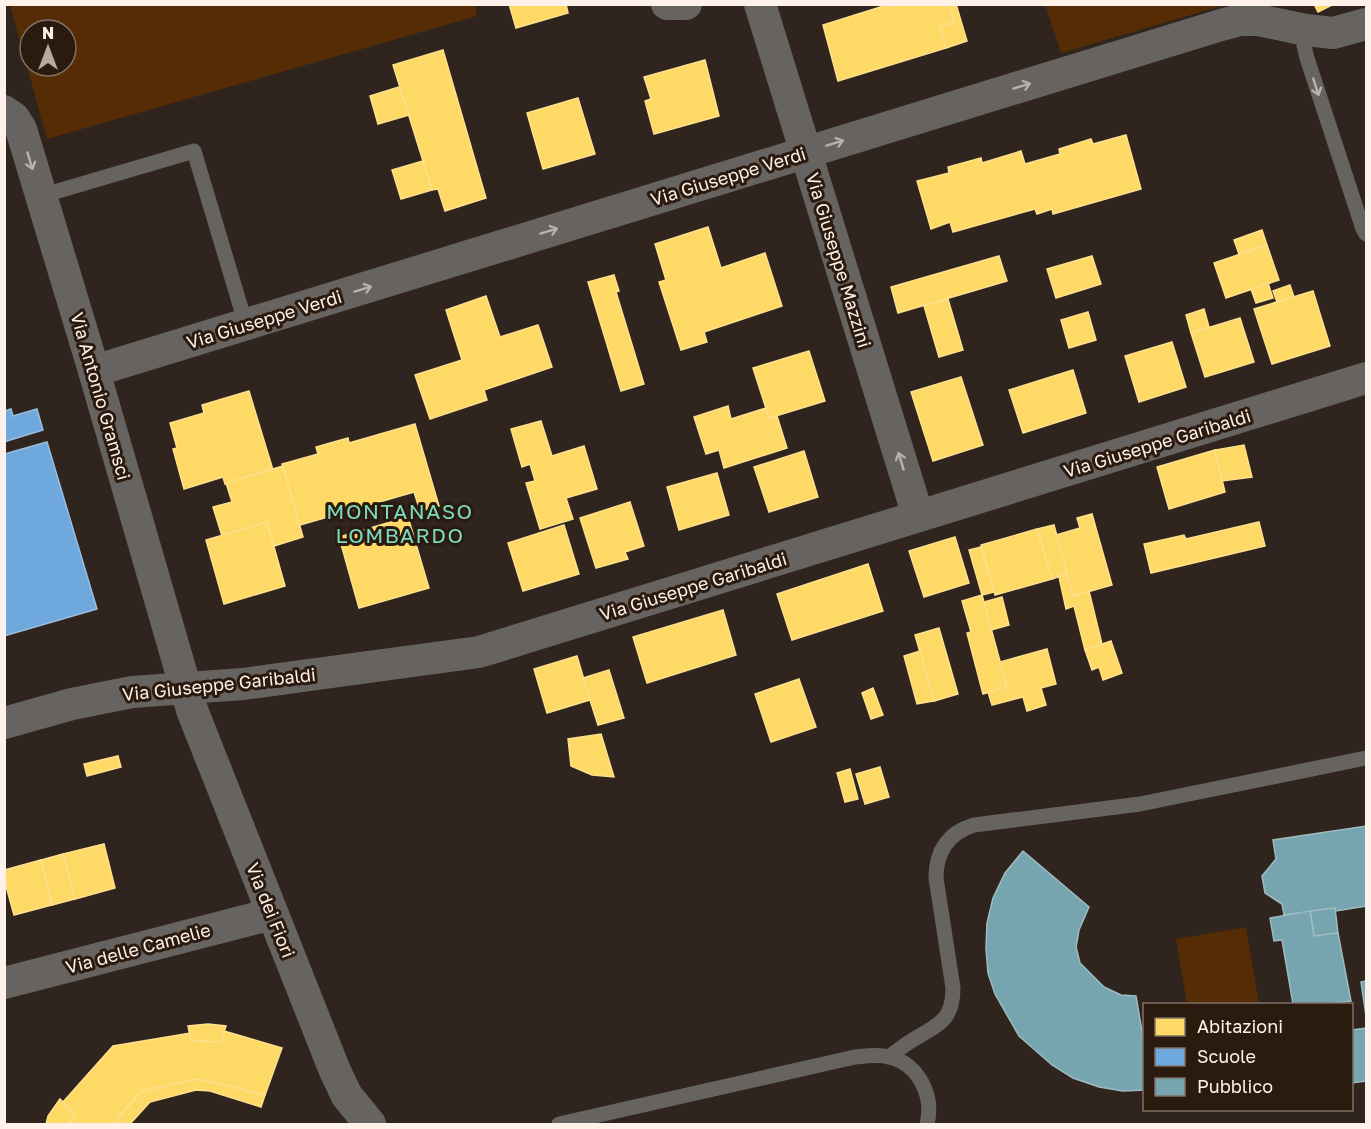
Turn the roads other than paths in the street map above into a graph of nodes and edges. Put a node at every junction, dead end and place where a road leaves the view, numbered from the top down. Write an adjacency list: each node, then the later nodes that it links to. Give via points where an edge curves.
1 (760, 4): 5 (street, Via Giuseppe Mazzini)
2 (1366, 24): 3 (street, Via Giuseppe Verdi, via 1333,33)
3 (1306, 30): 5 (street, Via Giuseppe Verdi, one-way to 3, via 1240,20); 7 (lane, one-way to 7, via 1307,58)
4 (4, 111): 6 (street, Via Antonio Gramsci, one-way to 6, via 21,129)
5 (806, 152): 8 (street, Via Giuseppe Verdi, one-way to 5); 11 (street, Via Giuseppe Mazzini, one-way to 5)
6 (41, 196): 8 (lane, via 194,151); 9 (street, Via Antonio Gramsci)
7 (1366, 234)
8 (246, 325): 9 (street, Via Giuseppe Verdi)
9 (94, 371): 12 (street, Via Antonio Gramsci)
10 (1366, 378): 11 (street, Via Giuseppe Garibaldi)
11 (918, 516): 12 (street, Via Giuseppe Garibaldi, via 479,652 243,684)
12 (185, 688): 13 (street, Via Giuseppe Garibaldi, via 102,697); 15 (street, Via dei Fiori)
13 (4, 723)
14 (1366, 758): 17 (lane, via 1174,798 962,829 944,845 936,866 953,988 950,1012 932,1030)
15 (272, 914): 16 (street, Via delle Camelie); 18 (street, Via dei Fiori, via 347,1096)
16 (4, 983)
17 (889, 1057): 19 (lane, via 855,1057); 20 (lane, via 904,1063 926,1090)
18 (370, 1125)
19 (560, 1125)
20 (927, 1125)

